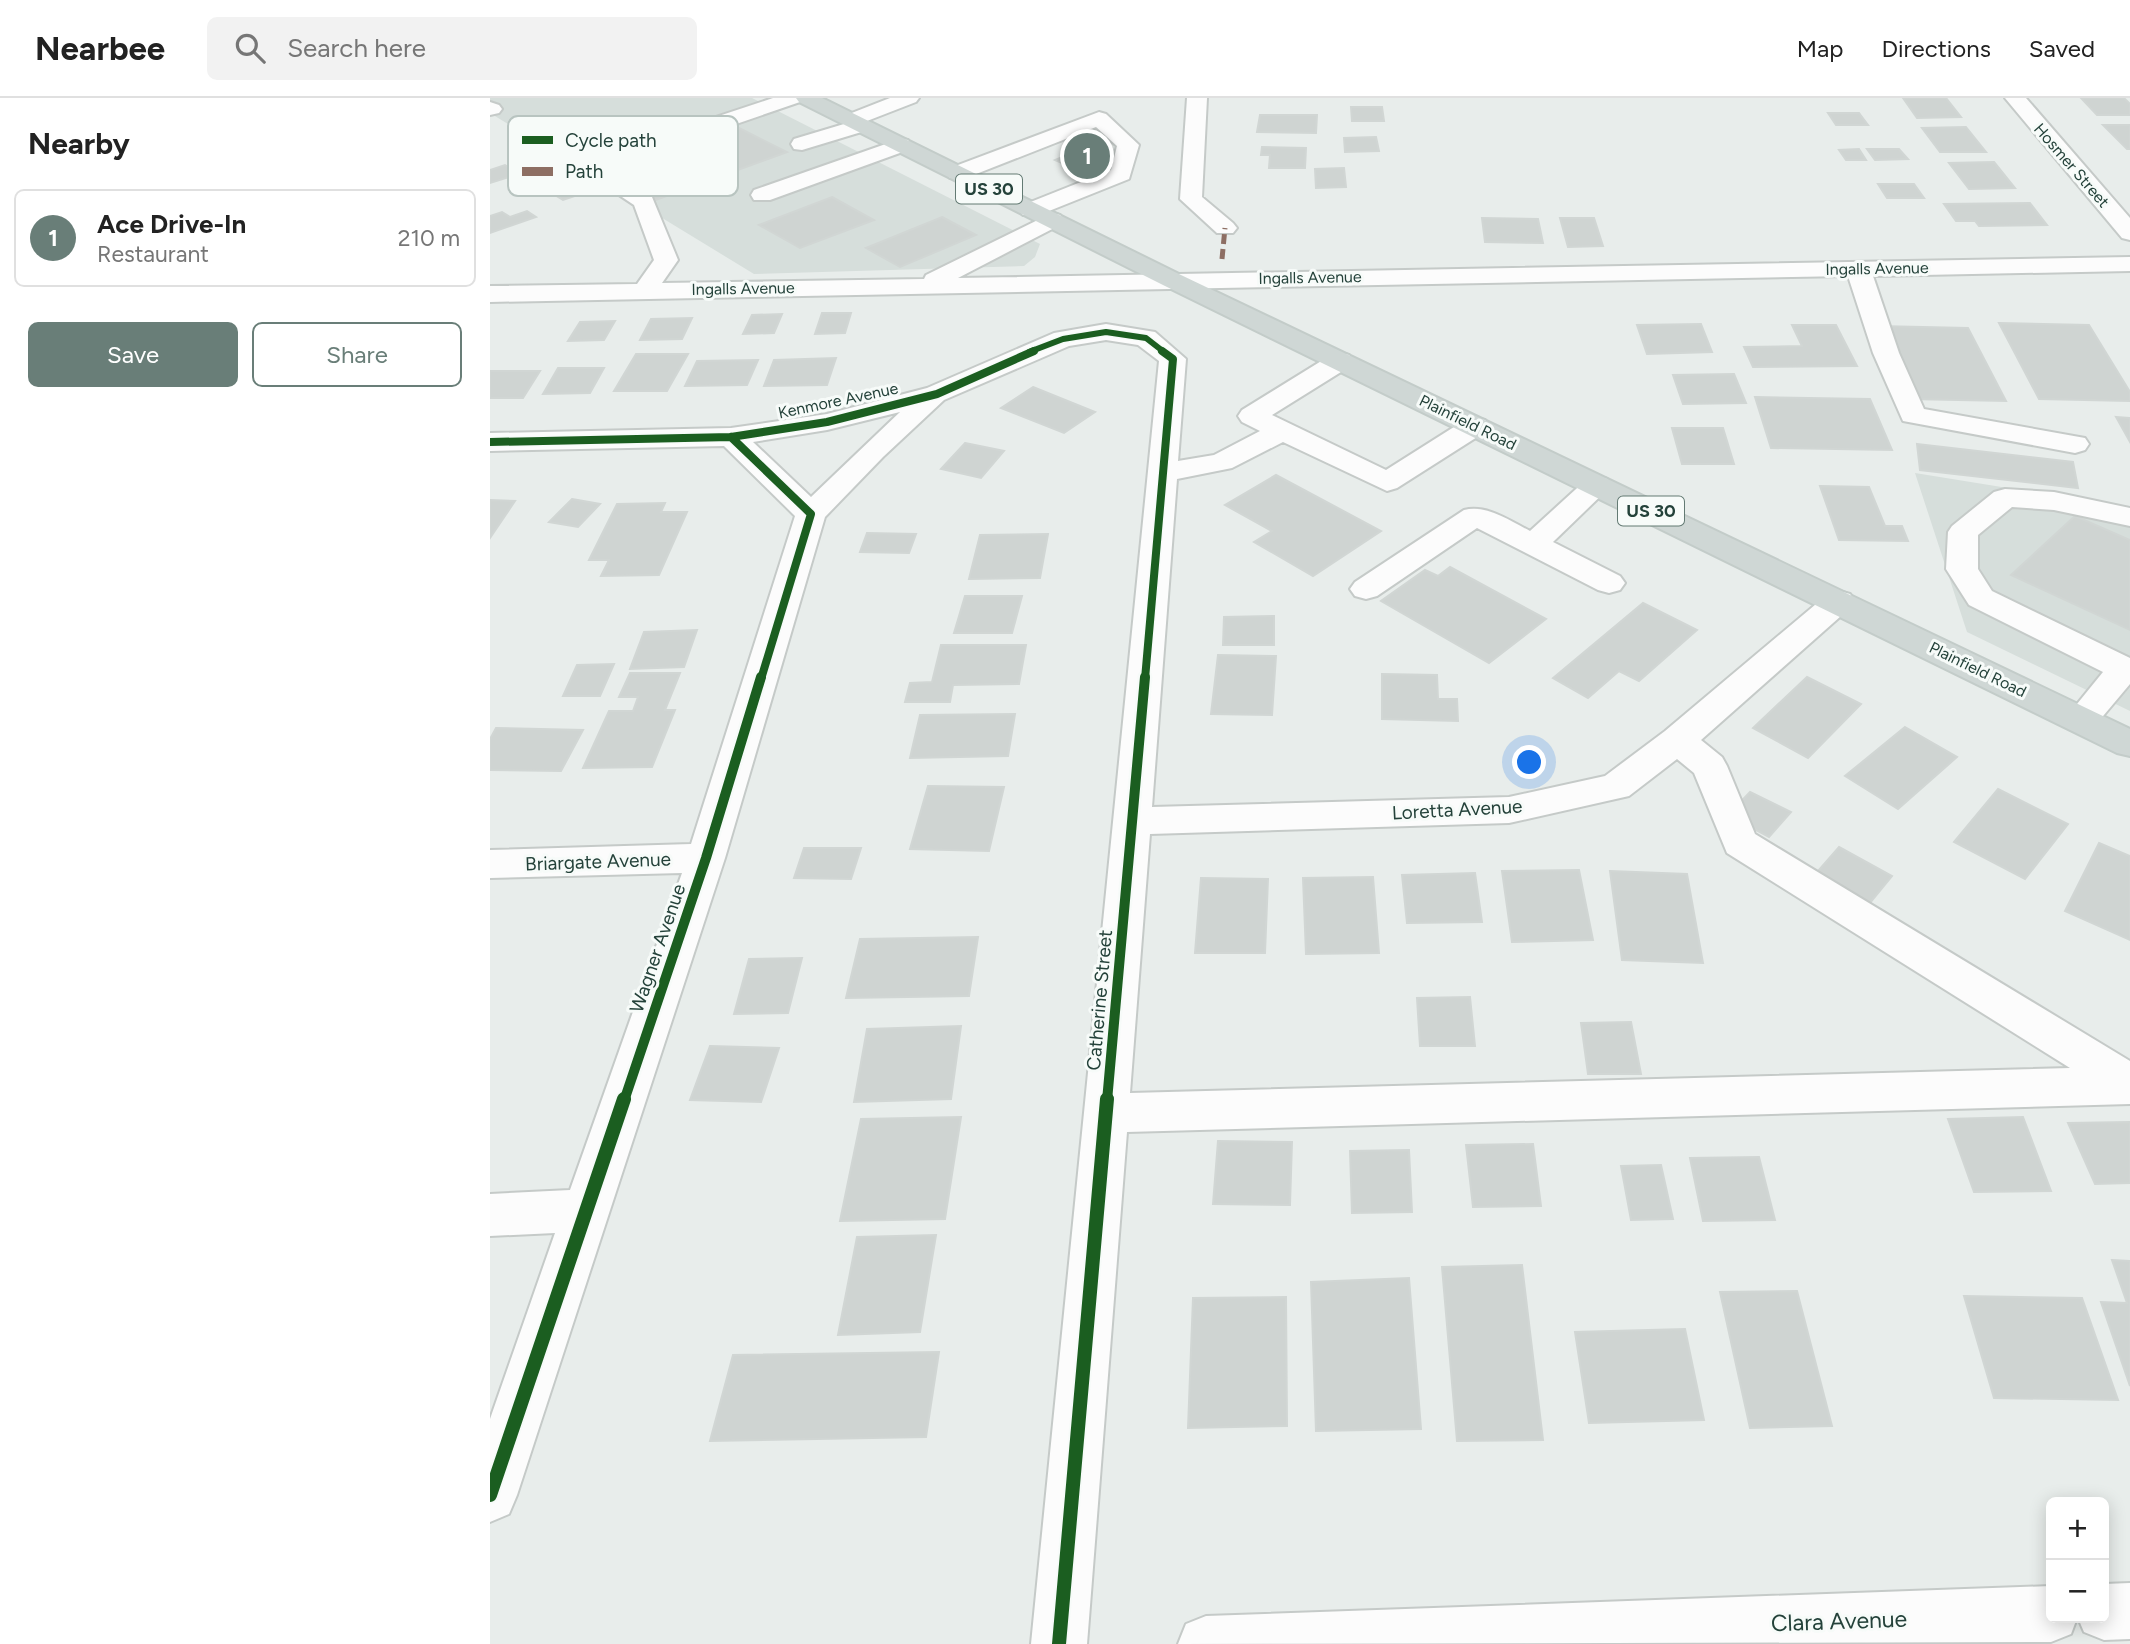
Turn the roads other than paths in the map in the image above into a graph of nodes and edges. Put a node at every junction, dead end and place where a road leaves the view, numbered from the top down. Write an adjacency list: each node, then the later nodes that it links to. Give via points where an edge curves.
1 (793, 98): 6 (street)
2 (806, 98): 7 (main road, Plainfield Road / US 30)
3 (909, 98): 7 (street)
4 (1197, 98): 14 (street, via 1191,199)
5 (2015, 98): 15 (street, Hosmer Street)
6 (738, 117)
7 (856, 123): 8 (street); 9 (main road, Plainfield Road / US 30)
8 (802, 144)
9 (900, 145): 10 (main road, Plainfield Road / US 30); 11 (street)
10 (958, 173): 13 (main road, Plainfield Road / US 30); 13 (street, via 1099,118 1128,145 1121,174)
11 (762, 195)
12 (635, 196): 20 (street, via 644,202 666,260)
13 (1041, 215): 18 (main road, Plainfield Road / US 30); 19 (street)
14 (1225, 228)
15 (2130, 233)
16 (2130, 264): 17 (street, Ingalls Avenue)
17 (1858, 269): 18 (street, Ingalls Avenue); 29 (street, via 1913,415)
18 (1172, 280): 19 (street, Ingalls Avenue); 23 (main road, Plainfield Road / US 30)
19 (925, 285): 20 (street, Ingalls Avenue)
20 (645, 290): 21 (street, Ingalls Avenue)
21 (490, 294)
22 (1173, 359): 24 (street, Kenmore Avenue, via 1146,338 1105,332 1063,340); 30 (street, Catherine Street)
23 (1340, 361): 25 (main road, Plainfield Road / US 30); 26 (street, via 1252,416)
24 (937, 394): 27 (street, Kenmore Avenue, via 827,422); 32 (street, Wagner Avenue)
25 (1475, 426): 26 (street, via 1387,482); 31 (main road, Plainfield Road / US 30)
26 (1282, 430): 30 (street, via 1222,462)
27 (731, 437): 28 (street, Kenmore Avenue); 32 (street)
28 (490, 442)
29 (2075, 444)
30 (1163, 473): 42 (street, Catherine Street)
31 (1597, 485): 34 (street); 37 (main road, Plainfield Road / US 30)
32 (811, 514): 43 (street, Wagner Avenue)
33 (2130, 517): 38 (street, via 2054,501 2005,498 1963,532 1962,569 1980,598)
34 (1533, 544): 35 (street); 36 (street, via 1475,516)
35 (1609, 583)
36 (1366, 589)
37 (1839, 601): 39 (main road, Plainfield Road / US 30); 40 (street, Loretta Avenue)
38 (2127, 671): 39 (street)
39 (2081, 720): 41 (main road, Plainfield Road / US 30)
40 (1678, 740): 42 (street, Loretta Avenue, via 1616,787 1509,810); 45 (street, via 1709,766 1740,843)
41 (2130, 744)
42 (1132, 821): 46 (street, Catherine Street)
43 (706, 858): 44 (street, Briargate Avenue); 47 (street, Wagner Avenue)
44 (490, 864)
45 (2130, 1084): 46 (street)
46 (1106, 1113): 53 (street, Catherine Street)
47 (586, 1211): 48 (street); 49 (street, Wagner Avenue)
48 (490, 1214)
49 (490, 1495)
50 (2130, 1611): 51 (street)
51 (2109, 1612)
52 (2046, 1614): 54 (street, Clara Avenue)
53 (1059, 1644)
54 (1206, 1644)

